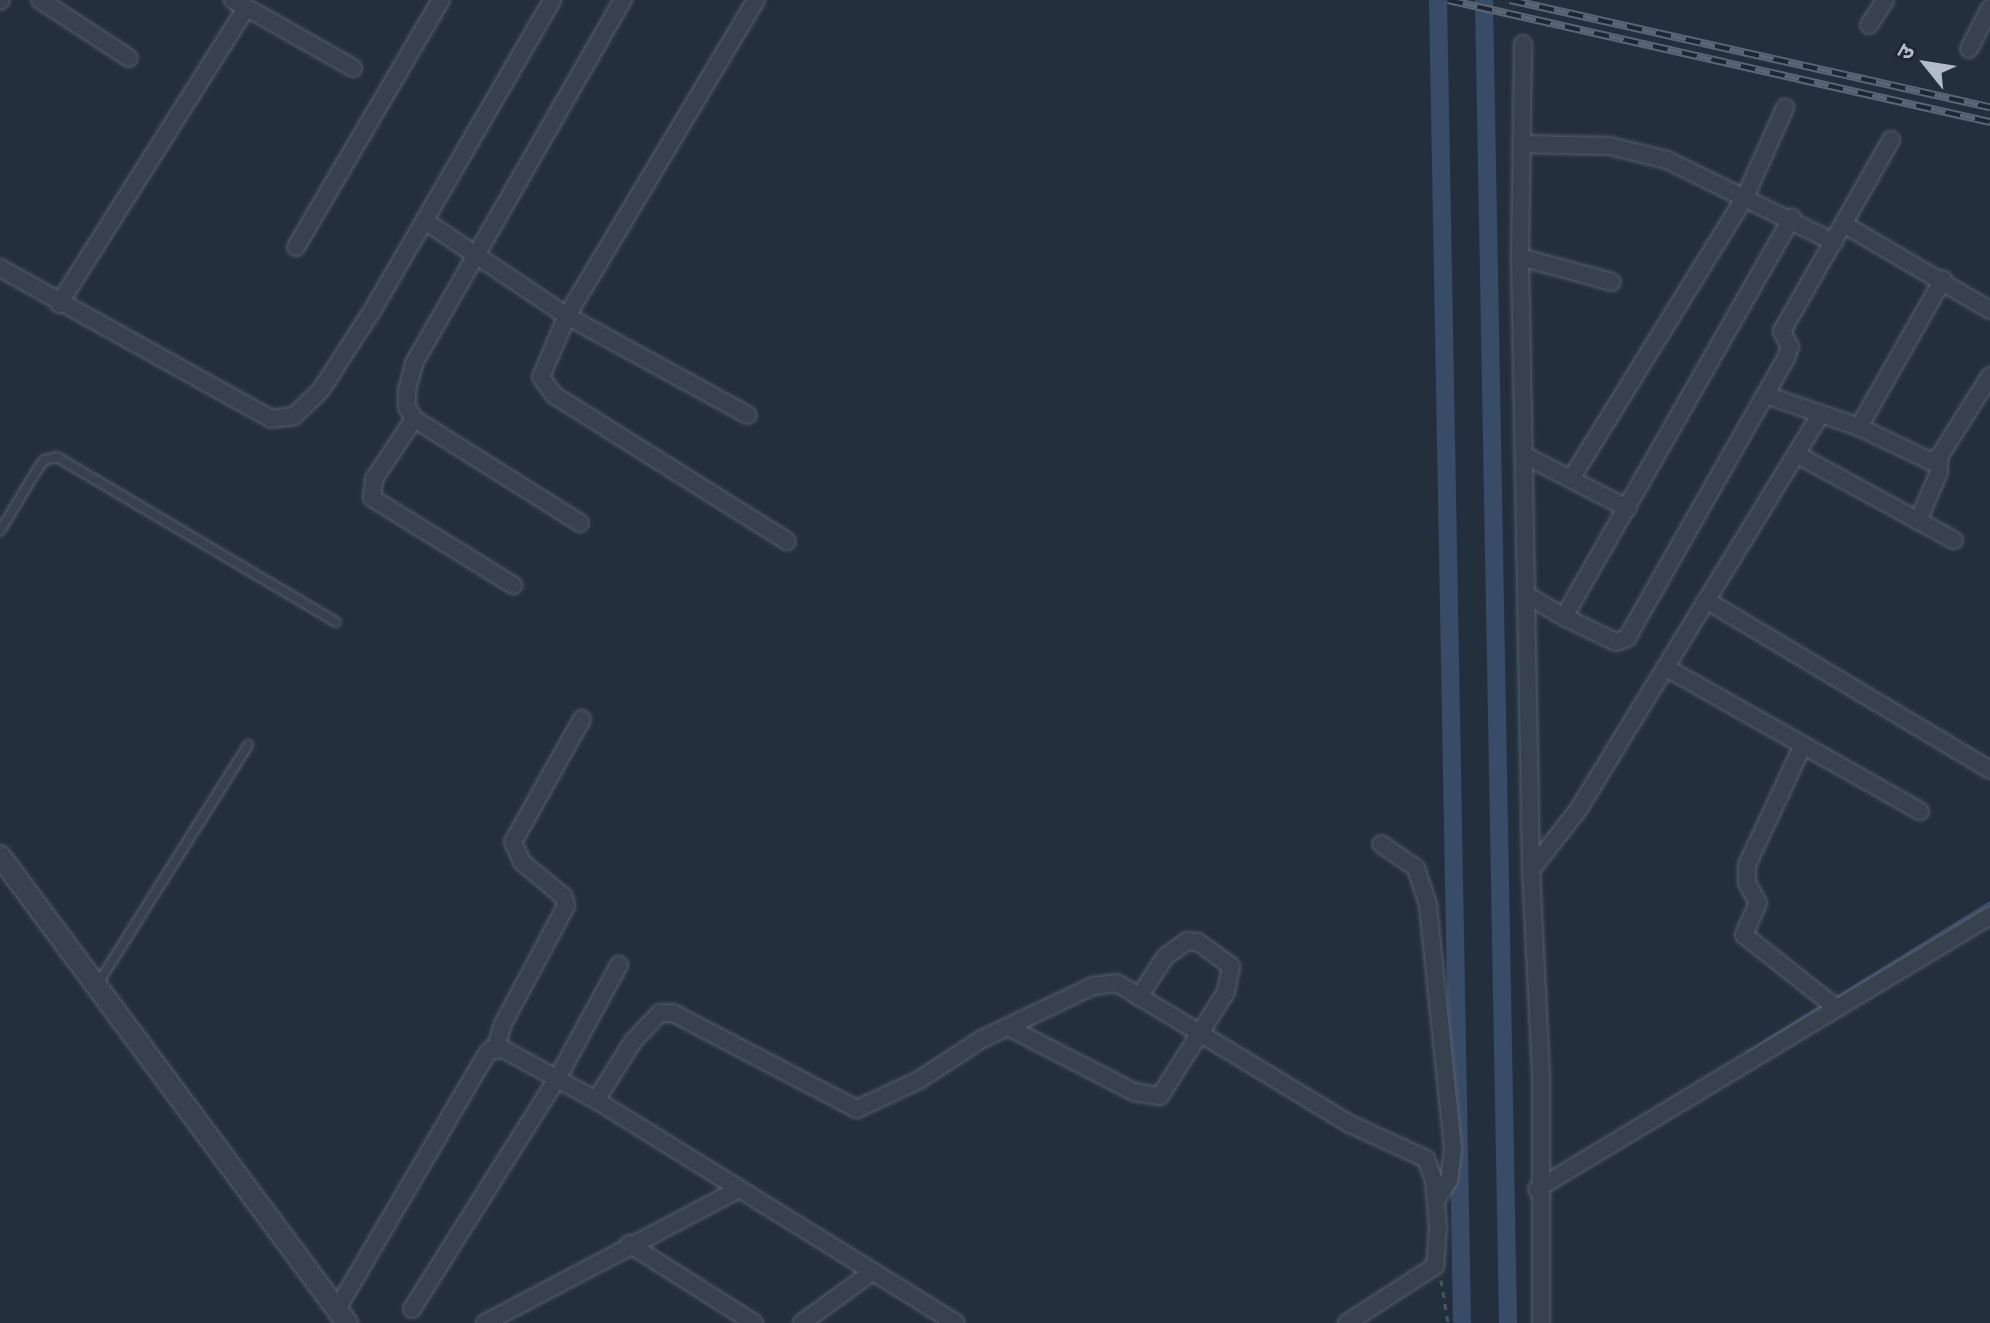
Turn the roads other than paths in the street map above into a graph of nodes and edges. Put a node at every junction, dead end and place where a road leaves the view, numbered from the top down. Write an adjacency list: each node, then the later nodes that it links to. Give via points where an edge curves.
1 (40, 0): 12 (street)
2 (441, 0): 22 (street)
3 (552, 0): 19 (street)
4 (623, 0): 23 (street)
5 (756, 0): 30 (street)
6 (1885, 0): 9 (street)
7 (239, 4): 13 (street); 28 (street)
8 (1990, 8): 11 (street)
9 (1869, 25)
10 (1523, 44): 16 (street)
11 (1969, 49)
12 (129, 58)
13 (353, 68)
14 (1785, 108): 17 (street)
15 (1891, 140): 20 (street)
16 (1521, 144): 17 (street, via 1610,146 1667,160); 24 (street)
17 (1745, 197): 18 (street); 40 (street)
18 (1792, 218): 21 (street); 41 (street)
19 (425, 221): 23 (street); 28 (street, via 321,390 285,420 271,419)
20 (1845, 225): 21 (street); 26 (street)
21 (1834, 242): 32 (street, via 1782,331 1790,351)
22 (296, 247)
23 (478, 255): 30 (street); 35 (street, via 414,363 407,407)
24 (1520, 257): 27 (street); 38 (street)
25 (0, 268): 28 (street)
26 (1943, 279): 29 (street); 36 (street)
27 (1612, 282)
28 (59, 304)
29 (1990, 310)
30 (567, 316): 33 (street); 46 (street, via 541,377 554,395)
31 (1990, 376): 39 (street)
32 (1766, 395): 34 (street); 50 (street, via 1627,638 1616,642)
33 (748, 415)
34 (1819, 416): 36 (street); 37 (street)
35 (414, 419): 43 (street); 47 (street, via 374,479 372,498)
36 (1859, 427): 39 (street, via 1916,458)
37 (1796, 454): 42 (street); 49 (street)
38 (1526, 456): 40 (street); 48 (street)
39 (1939, 457): 42 (street, via 1939,472)
40 (1571, 479): 41 (street)
41 (1627, 508): 50 (street)
42 (1918, 521): 45 (street)
43 (580, 523)
44 (0, 531): 51 (lane, via 44,460 57,457)
45 (1954, 540)
46 (787, 541)
47 (513, 585)
48 (1527, 595): 50 (street); 60 (street)
49 (1706, 600): 52 (street); 56 (street)
50 (1564, 617)
51 (336, 622)
52 (1665, 667): 55 (street); 60 (street, via 1578,810)
53 (582, 719): 68 (street, via 513,842 522,862 564,897 566,906 503,1024)
54 (248, 745): 63 (lane)
55 (1803, 745): 57 (street); 65 (street, via 1747,865 1747,883 1758,903 1744,935)
56 (1990, 770)
57 (1920, 811)
58 (1381, 844): 73 (street, via 1416,868 1428,906 1453,1149 1449,1180)
59 (0, 856): 63 (street)
60 (1531, 870): 71 (street, via 1541,1078)
61 (1990, 916): 65 (street)
62 (619, 965): 69 (street)
63 (96, 985): 77 (street)
64 (1139, 997): 66 (street, via 1105,981); 67 (street); 67 (street, via 1165,957 1187,941 1229,960 1226,992)
65 (1834, 1006): 71 (street)
66 (1008, 1027): 67 (street, via 1152,1098 1169,1086); 70 (street, via 857,1109 673,1013 660,1013 634,1040)
67 (1199, 1037): 73 (street, via 1350,1124 1426,1159)
68 (495, 1050): 69 (street); 77 (street, via 484,1058)
69 (557, 1079): 70 (street); 76 (street)
70 (596, 1100): 72 (street)
71 (1537, 1189): 83 (street)
72 (737, 1190): 74 (street); 75 (street)
73 (1436, 1201): 82 (street, via 1440,1250 1435,1266)
74 (629, 1244): 78 (street); 79 (street)
75 (872, 1272): 80 (street); 81 (street)
76 (412, 1309)
77 (342, 1316)
78 (485, 1323)
79 (754, 1323)
80 (802, 1323)
81 (955, 1323)
82 (1347, 1323)
83 (1541, 1323)

